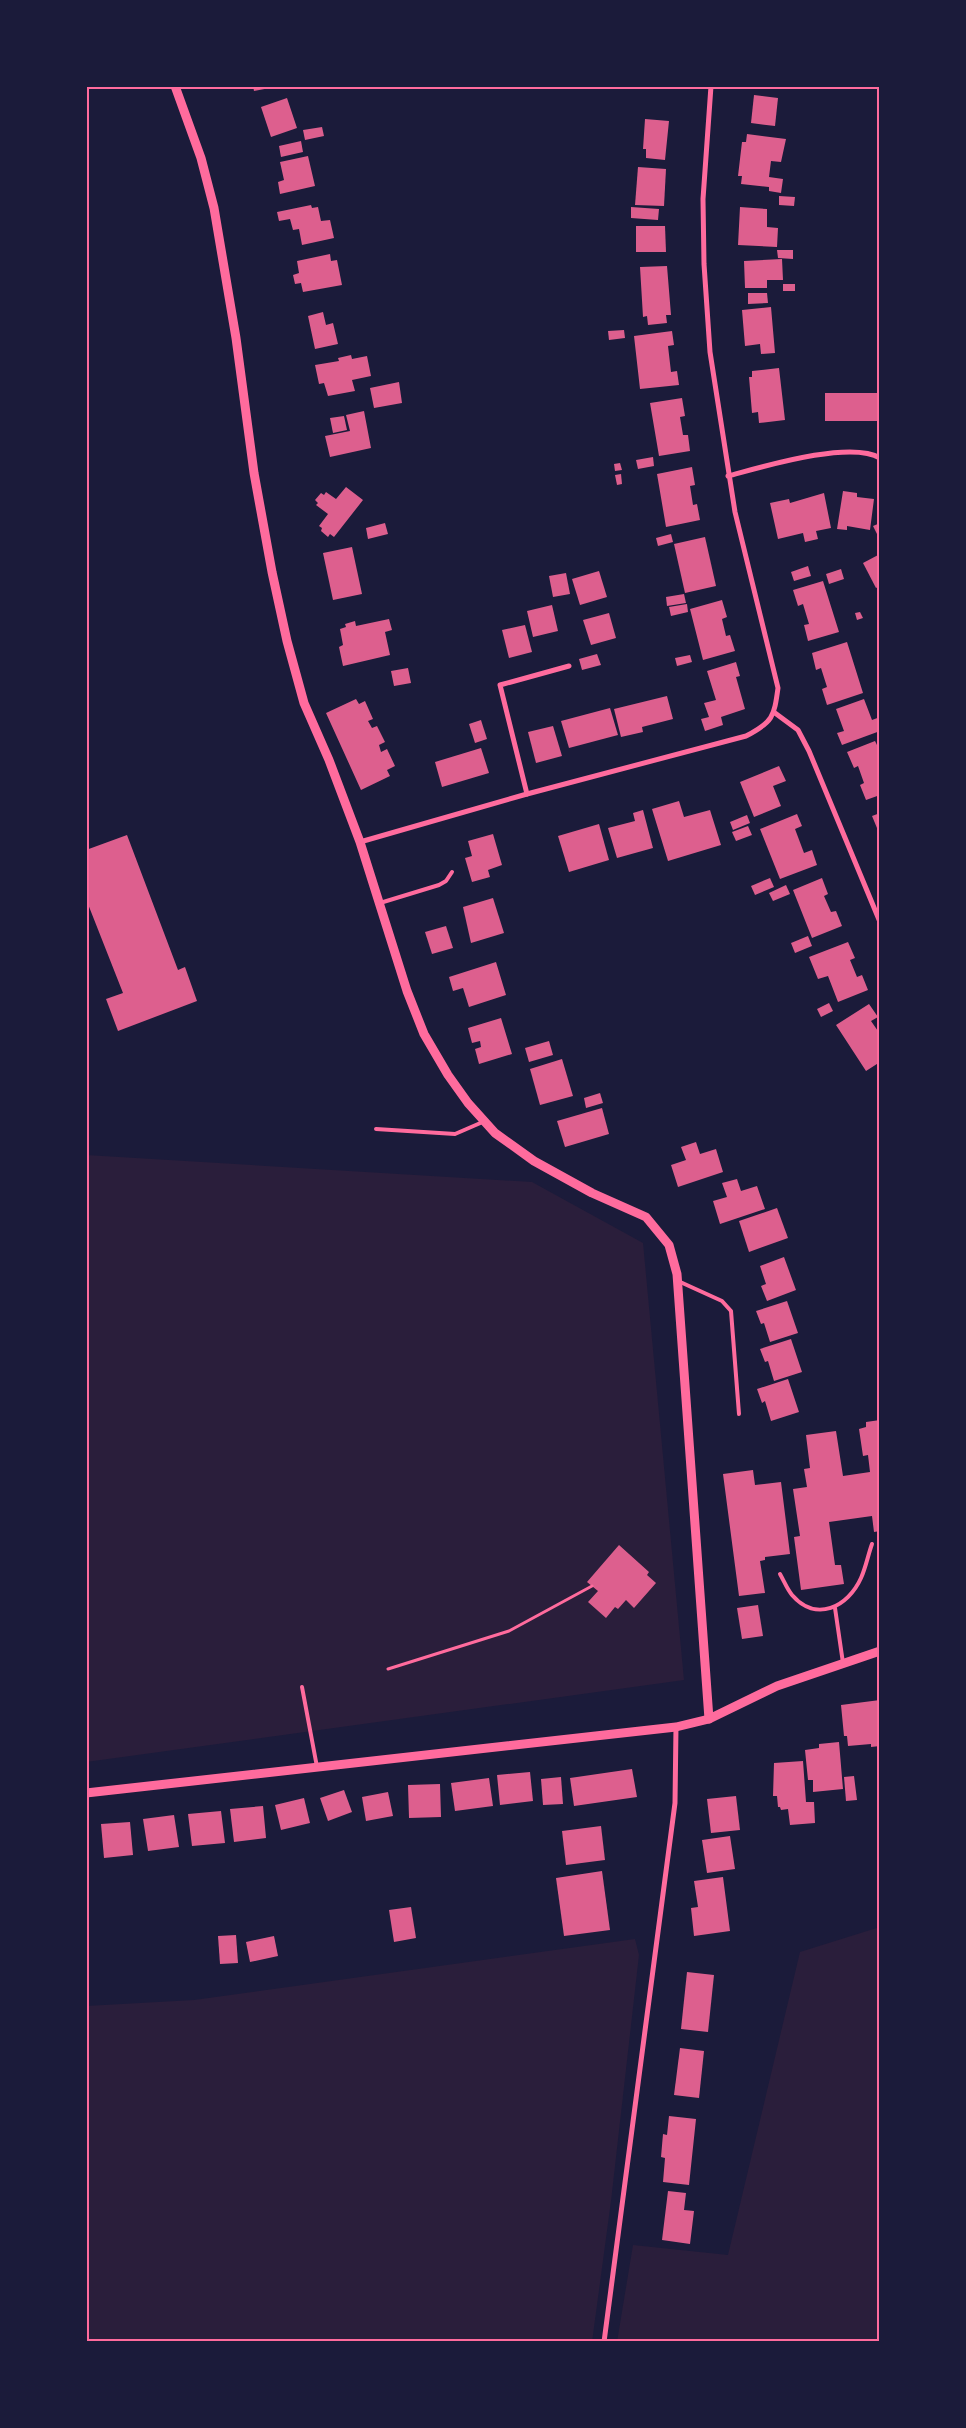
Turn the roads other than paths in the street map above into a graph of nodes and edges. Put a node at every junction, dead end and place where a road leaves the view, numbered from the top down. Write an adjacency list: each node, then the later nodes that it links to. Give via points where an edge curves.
1 (175, 86): 8 (street, via 202,158 214,208 254,473 287,641 304,703)
2 (711, 86): 4 (street, via 703,199 704,264 710,352)
3 (880, 458): 4 (street, via 857,452 833,453)
4 (728, 476): 6 (street, via 778,688)
5 (569, 666): 7 (street, via 500,685)
6 (775, 713): 7 (street, via 761,728 746,736); 11 (street, via 798,730)
7 (527, 794): 8 (street)
8 (360, 842): 10 (street)
9 (452, 872): 10 (lane, via 439,885)
10 (380, 903): 12 (street, via 424,1034 448,1075)
11 (880, 922)
12 (485, 1121): 13 (lane, via 455,1134); 14 (street, via 495,1133 534,1161 592,1193 646,1217 669,1245)
13 (376, 1129)
14 (678, 1281): 15 (lane, via 722,1301 732,1311); 22 (street)
15 (739, 1414)
16 (872, 1544): 18 (lane, via 861,1578)
17 (780, 1574): 18 (lane, via 790,1594 801,1604 816,1610)
18 (835, 1608): 20 (lane)
19 (880, 1651): 20 (street)
20 (843, 1663): 22 (street, via 777,1686)
21 (302, 1687): 24 (lane)
22 (709, 1719): 23 (street)
23 (676, 1727): 24 (street); 26 (street, via 674,1803)
24 (317, 1767): 25 (street)
25 (86, 1793)
26 (604, 2342)

